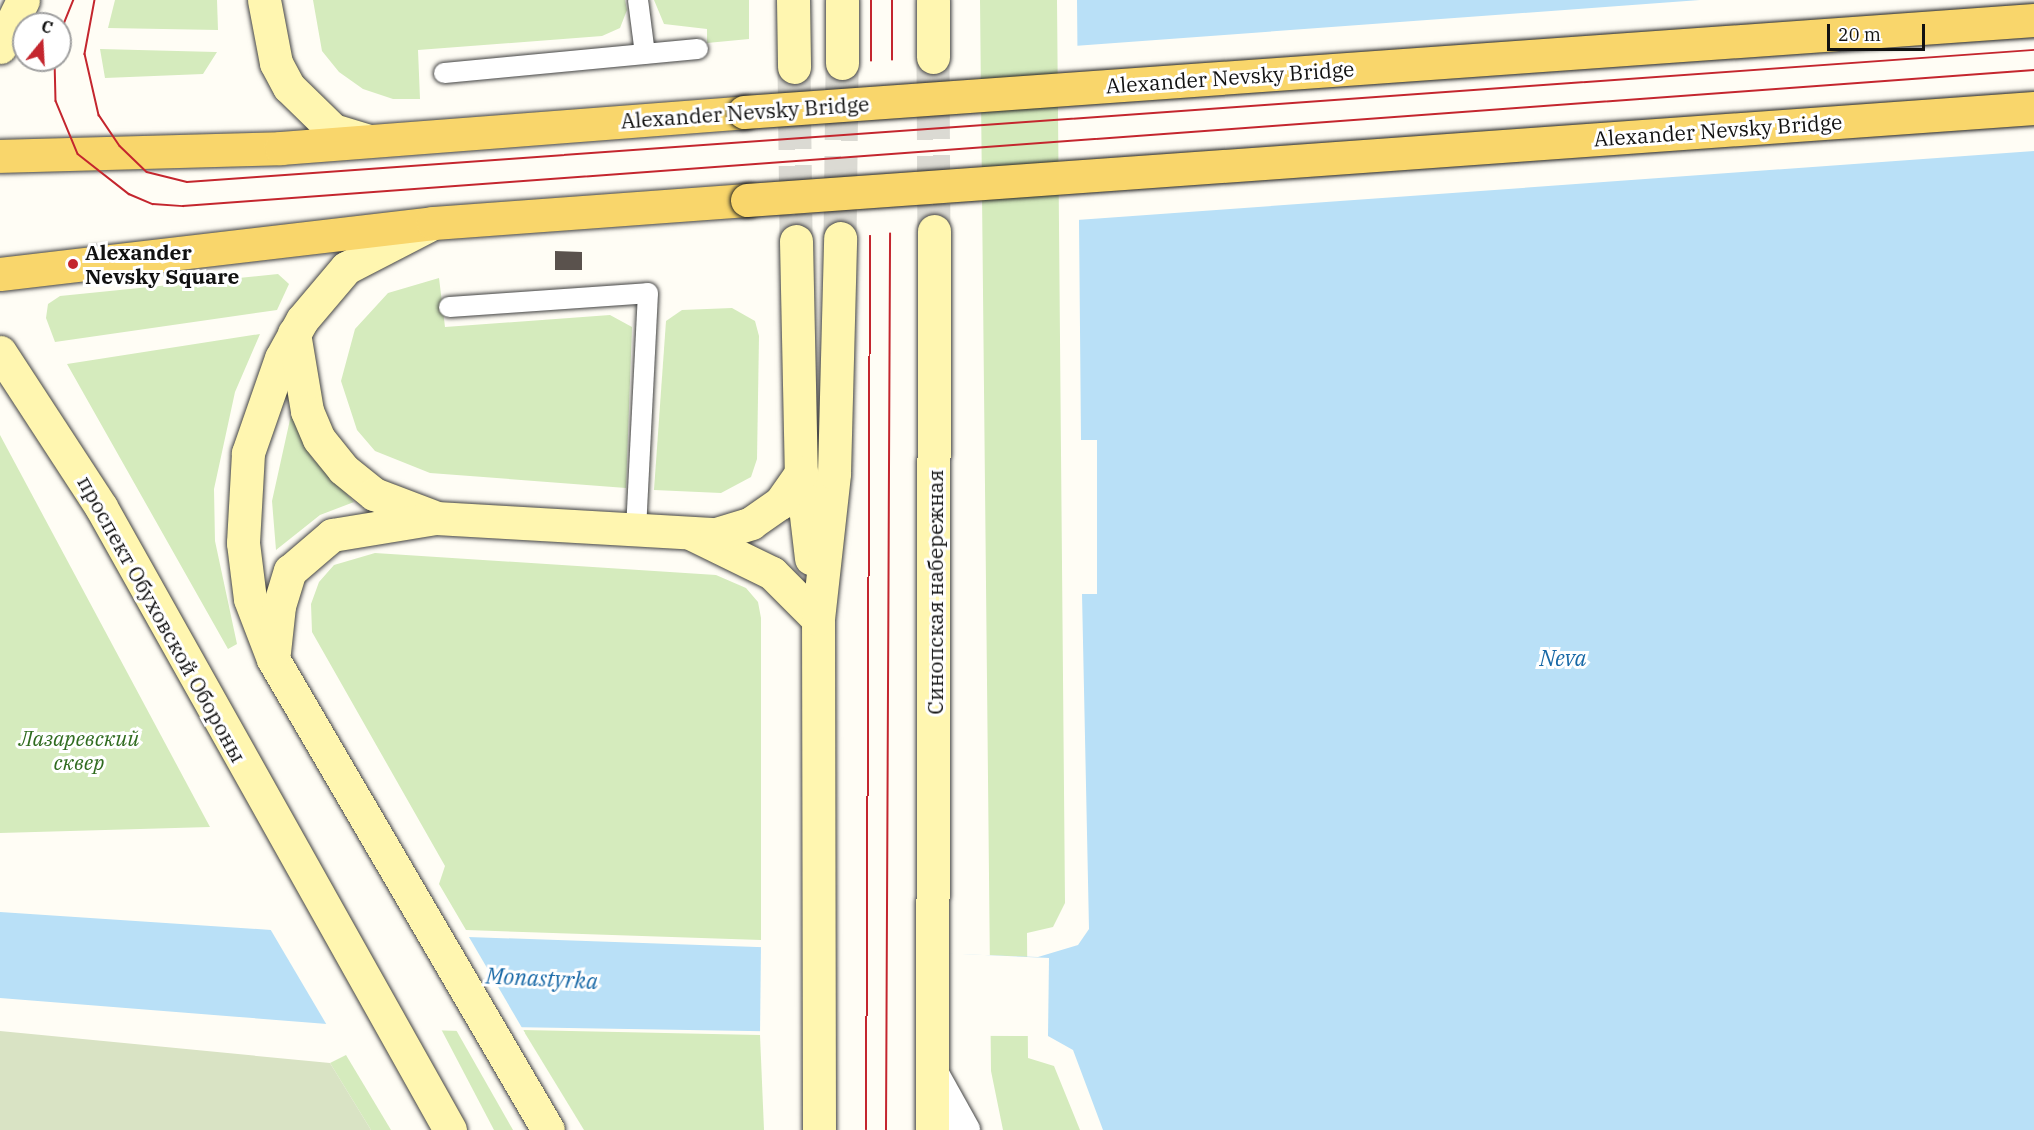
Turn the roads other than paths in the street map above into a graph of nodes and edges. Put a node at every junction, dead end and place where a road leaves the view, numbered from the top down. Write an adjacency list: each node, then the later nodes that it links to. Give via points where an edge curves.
1 (23, 0): 8 (main road)
2 (264, 0): 16 (main road, via 273,51 289,87 333,130)
3 (638, 0): 10 (lane)
4 (793, 0): 13 (main road)
5 (842, 0): 12 (main road)
6 (933, 0): 11 (main road)
7 (2034, 20): 16 (main road, Alexander Nevsky Bridge, bridge)
8 (0, 47)
9 (698, 49): 10 (lane)
10 (645, 54): 14 (lane)
11 (933, 57)
12 (842, 63)
13 (794, 67)
14 (444, 73)
15 (2034, 108): 18 (main road, Alexander Nevsky Bridge, bridge)
16 (368, 141): 17 (main road)
17 (0, 156)
18 (433, 223): 22 (main road); 24 (main road, via 346,268)
19 (934, 231): 32 (main road, Синопская набережная)
20 (840, 238): 30 (main road, via 834,473)
21 (796, 241): 26 (main road)
22 (0, 274)
23 (449, 307): 28 (lane, via 648,293)
24 (294, 333): 27 (main road, via 307,411 325,447 374,494); 31 (main road, via 263,403 248,453 243,496 250,599)
25 (0, 352): 33 (main road, проспект Обуховской Обороны, via 101,507)
26 (801, 473): 29 (main road, via 780,503 751,524 716,534); 30 (main road)
27 (436, 518): 28 (main road); 31 (main road, via 346,530 308,550 283,587)
28 (636, 530): 29 (main road)
29 (687, 532): 30 (main road, via 772,573)
30 (818, 619): 35 (main road)
31 (273, 659): 34 (main road)
32 (933, 1076): 36 (main road); 37 (street)
33 (450, 1130)
34 (548, 1130)
35 (819, 1130)
36 (932, 1130)
37 (963, 1130)

